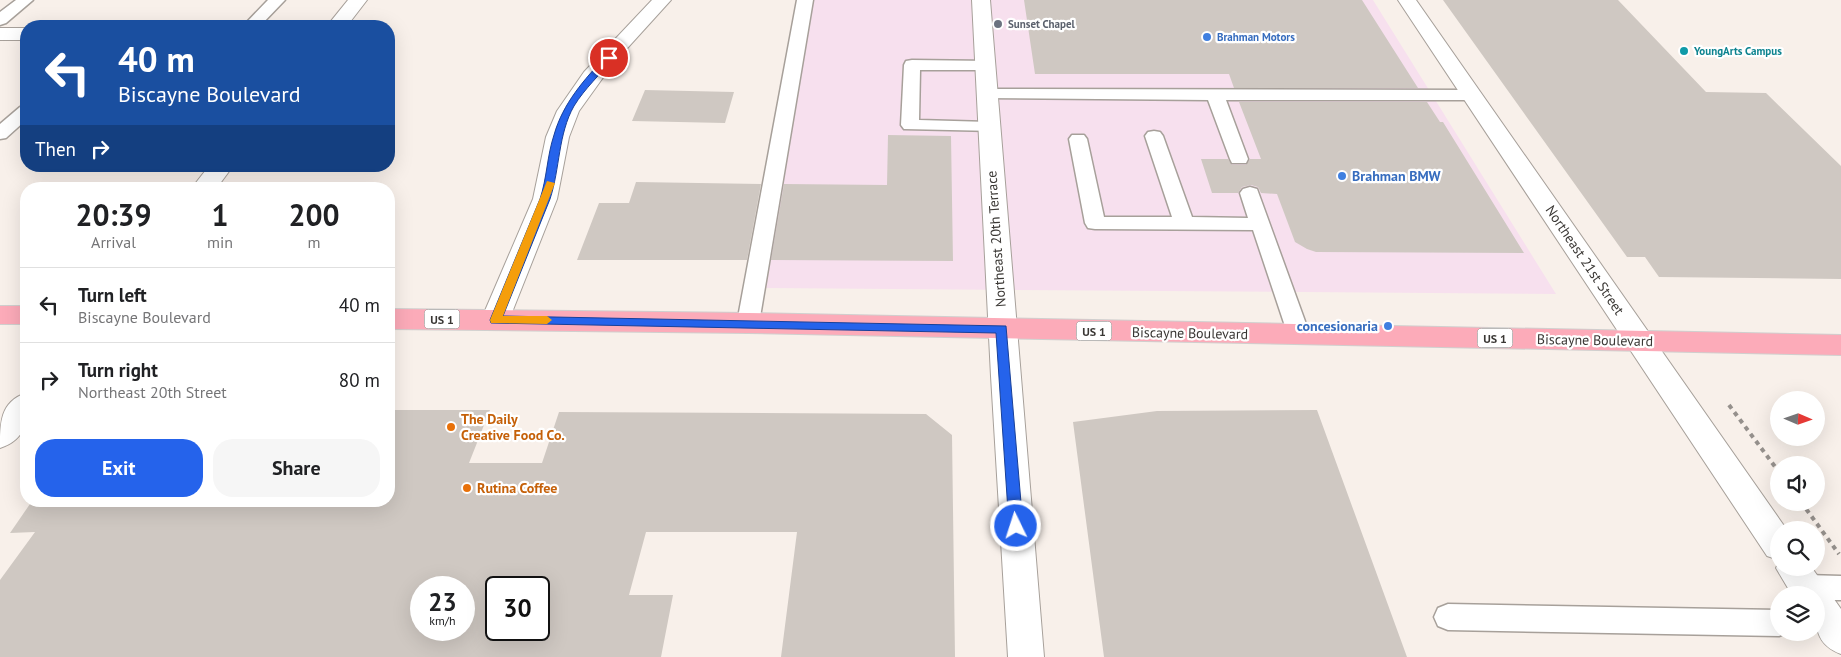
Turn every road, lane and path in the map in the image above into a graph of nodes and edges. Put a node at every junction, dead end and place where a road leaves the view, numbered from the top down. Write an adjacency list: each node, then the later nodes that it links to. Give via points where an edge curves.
1 (25, 0): 8 (lane)
2 (277, 0): 9 (lane)
3 (358, 0): 10 (street)
4 (662, 0): 31 (street, via 583,87 569,108 558,136 545,199)
5 (805, 0): 32 (lane)
6 (981, 0): 13 (street, Northeast 20th Terrace)
7 (1407, 0): 16 (street, Northeast 21st Street)
8 (0, 20)
9 (257, 20)
10 (342, 20)
11 (0, 34): 12 (street)
12 (20, 34)
13 (985, 64): 14 (street, Northeast 20th Terrace); 18 (lane, via 912,65 910,125)
14 (986, 94): 15 (lane); 18 (street, Northeast 20th Terrace)
15 (1215, 94): 16 (lane); 22 (lane)
16 (1472, 95): 35 (street, Northeast 21st Street)
17 (20, 116): 19 (lane)
18 (989, 127): 33 (street, Northeast 20th Terrace)
19 (0, 134)
20 (1154, 136): 26 (lane)
21 (1078, 139): 26 (lane, via 1095,223)
22 (1239, 159)
23 (217, 172): 24 (street)
24 (209, 182)
25 (1250, 193): 27 (lane)
26 (1184, 224): 27 (lane)
27 (1261, 224): 34 (lane)
28 (0, 315): 29 (main road)
29 (20, 315)
30 (395, 319): 31 (main road, Biscayne Boulevard / US 1)
31 (495, 320): 32 (main road, Biscayne Boulevard / US 1)
32 (748, 323): 33 (main road, Biscayne Boulevard / US 1)
33 (1002, 329): 34 (main road, Biscayne Boulevard / US 1); 48 (street, Northeast 20th Terrace)
34 (1299, 335): 35 (main road, Biscayne Boulevard / US 1)
35 (1640, 341): 36 (main road, Biscayne Boulevard / US 1); 42 (street, Northeast 21st Street)
36 (1841, 345)
37 (1729, 405): 40 (path)
38 (20, 411): 39 (street)
39 (0, 436)
40 (1770, 460)
41 (1808, 511): 43 (path)
42 (1770, 533)
43 (1841, 556)
44 (1841, 588): 45 (lane)
45 (1825, 599)
46 (1448, 617): 47 (lane)
47 (1770, 623)
48 (1026, 657)

